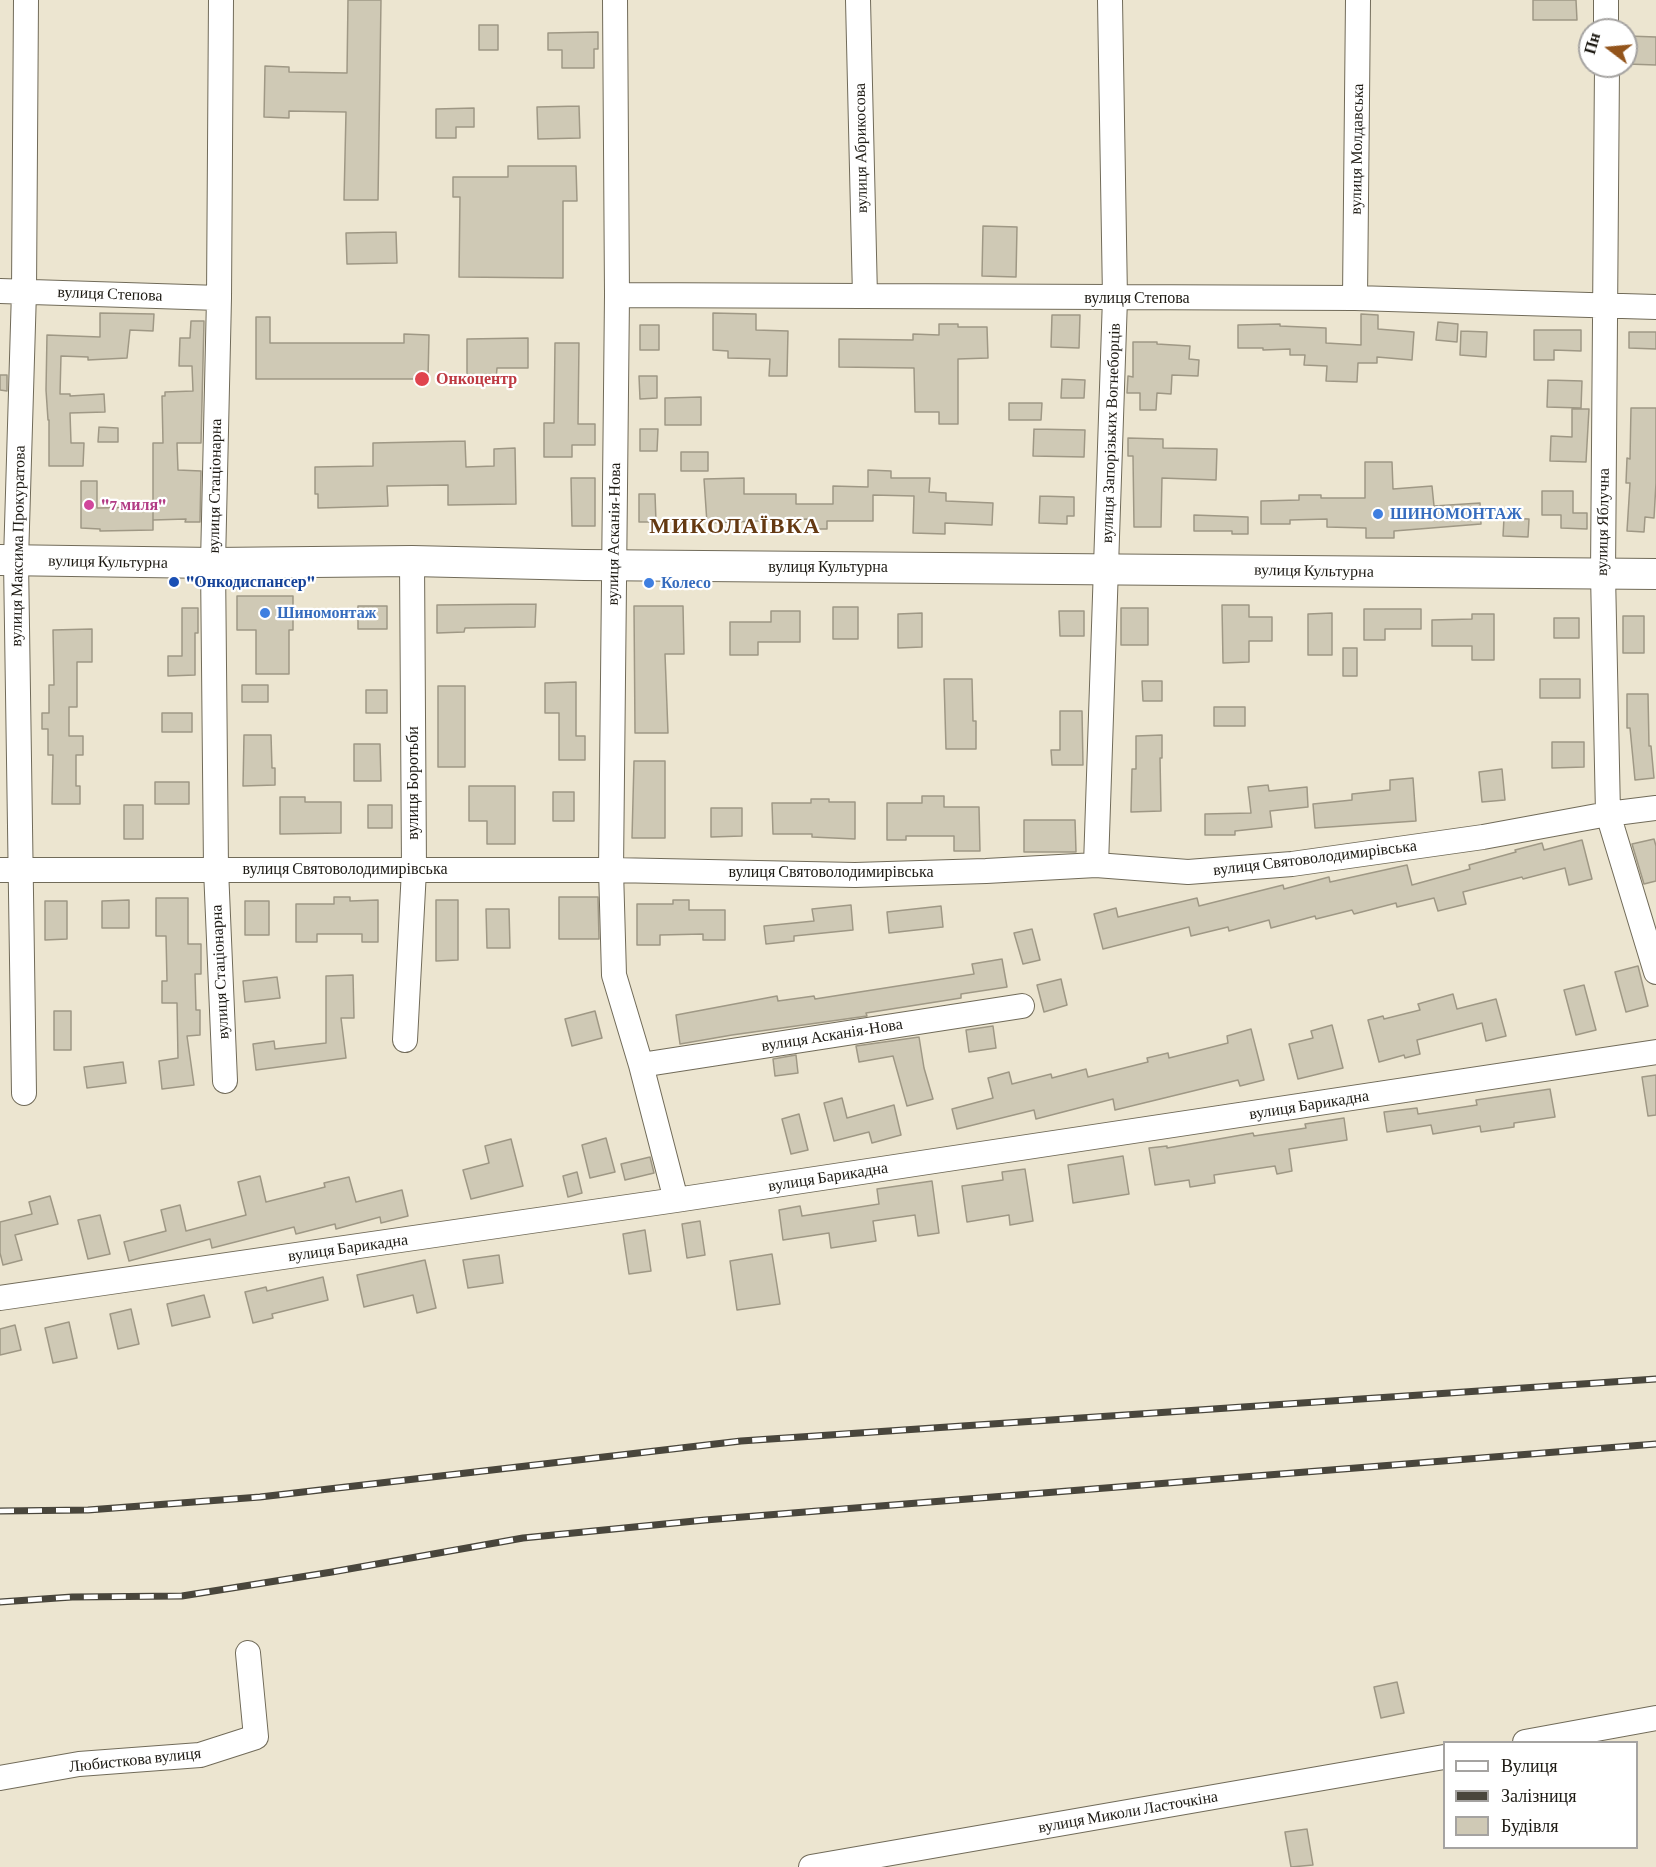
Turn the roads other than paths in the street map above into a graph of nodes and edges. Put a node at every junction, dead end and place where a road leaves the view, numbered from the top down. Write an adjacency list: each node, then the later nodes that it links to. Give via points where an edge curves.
1 (26, 0): 10 (street, вулиця Максима Прокуратова)
2 (221, 0): 13 (street, вулиця Стаціонарна)
3 (615, 0): 11 (street, вулиця Асканія-Нова)
4 (858, 0): 12 (street, вулиця Абрикосова)
5 (1110, 0): 14 (street, вулиця Запорізьких Вогнеборців)
6 (1358, 0): 15 (street, вулиця Молдавська)
7 (1606, 0): 8 (street)
8 (1606, 18)
9 (1607, 78): 16 (street, вулиця Яблучна)
10 (12, 291): 13 (street, вулиця Степова); 18 (street, вулиця Максима Прокуратова)
11 (617, 295): 12 (street, вулиця Степова); 21 (street, вулиця Асканія-Нова)
12 (865, 296): 14 (street, вулиця Степова)
13 (219, 298): 20 (street, вулиця Стаціонарна)
14 (1115, 298): 15 (street, вулиця Степова); 22 (street, вулиця Запорізьких Вогнеборців)
15 (1355, 298): 16 (street, вулиця Степова)
16 (1606, 304): 17 (street, вулиця Степова); 23 (street, вулиця Яблучна)
17 (1656, 307)
18 (8, 560): 20 (main road, вулиця Культурна); 29 (street, вулиця Максима Прокуратова)
19 (412, 561): 20 (main road, вулиця Культурна); 21 (main road, вулиця Культурна); 30 (street, вулиця Боротьби)
20 (213, 563): 28 (street, вулиця Стаціонарна)
21 (613, 565): 22 (main road, вулиця Культурна); 31 (street, вулиця Асканія-Нова)
22 (1108, 569): 23 (main road, вулиця Культурна); 27 (street, вулиця Запорізьких Вогнеборців)
23 (1603, 574): 24 (main road, вулиця Культурна); 26 (street, вулиця Яблучна)
24 (1656, 574)
25 (1656, 808): 26 (street, вулиця Святоволодимирівська)
26 (1608, 814): 27 (street, вулиця Святоволодимирівська, via 1483,837 1292,864 1188,872); 32 (street, вулиця Яблучна)
27 (1096, 866): 31 (street, вулиця Святоволодимирівська, via 855,875)
28 (216, 869): 29 (street, вулиця Святоволодимирівська); 30 (street, вулиця Святоволодимирівська); 37 (street, вулиця Стаціонарна)
29 (10, 870): 38 (street, вулиця Максима Прокуратова)
30 (414, 870): 31 (street, вулиця Святоволодимирівська); 34 (street, вулиця Боротьби)
31 (611, 870): 36 (street, вулиця Асканія-Нова, via 614,975)
32 (1656, 972)
33 (1022, 1006): 36 (street, вулиця Асканія-Нова)
34 (405, 1040)
35 (1656, 1052): 39 (street, вулиця Барикадна)
36 (641, 1065): 39 (street, вулиця Асканія-Нова)
37 (225, 1081)
38 (24, 1093)
39 (676, 1200): 40 (street, вулиця Барикадна)
40 (0, 1298)
41 (248, 1653): 45 (street, Любисткова вулиця, via 256,1737 200,1755 79,1764)
42 (1656, 1718): 43 (street)
43 (1535, 1741)
44 (1443, 1757): 46 (street, вулиця Миколи Ласточкіна)
45 (0, 1778)
46 (811, 1867)

